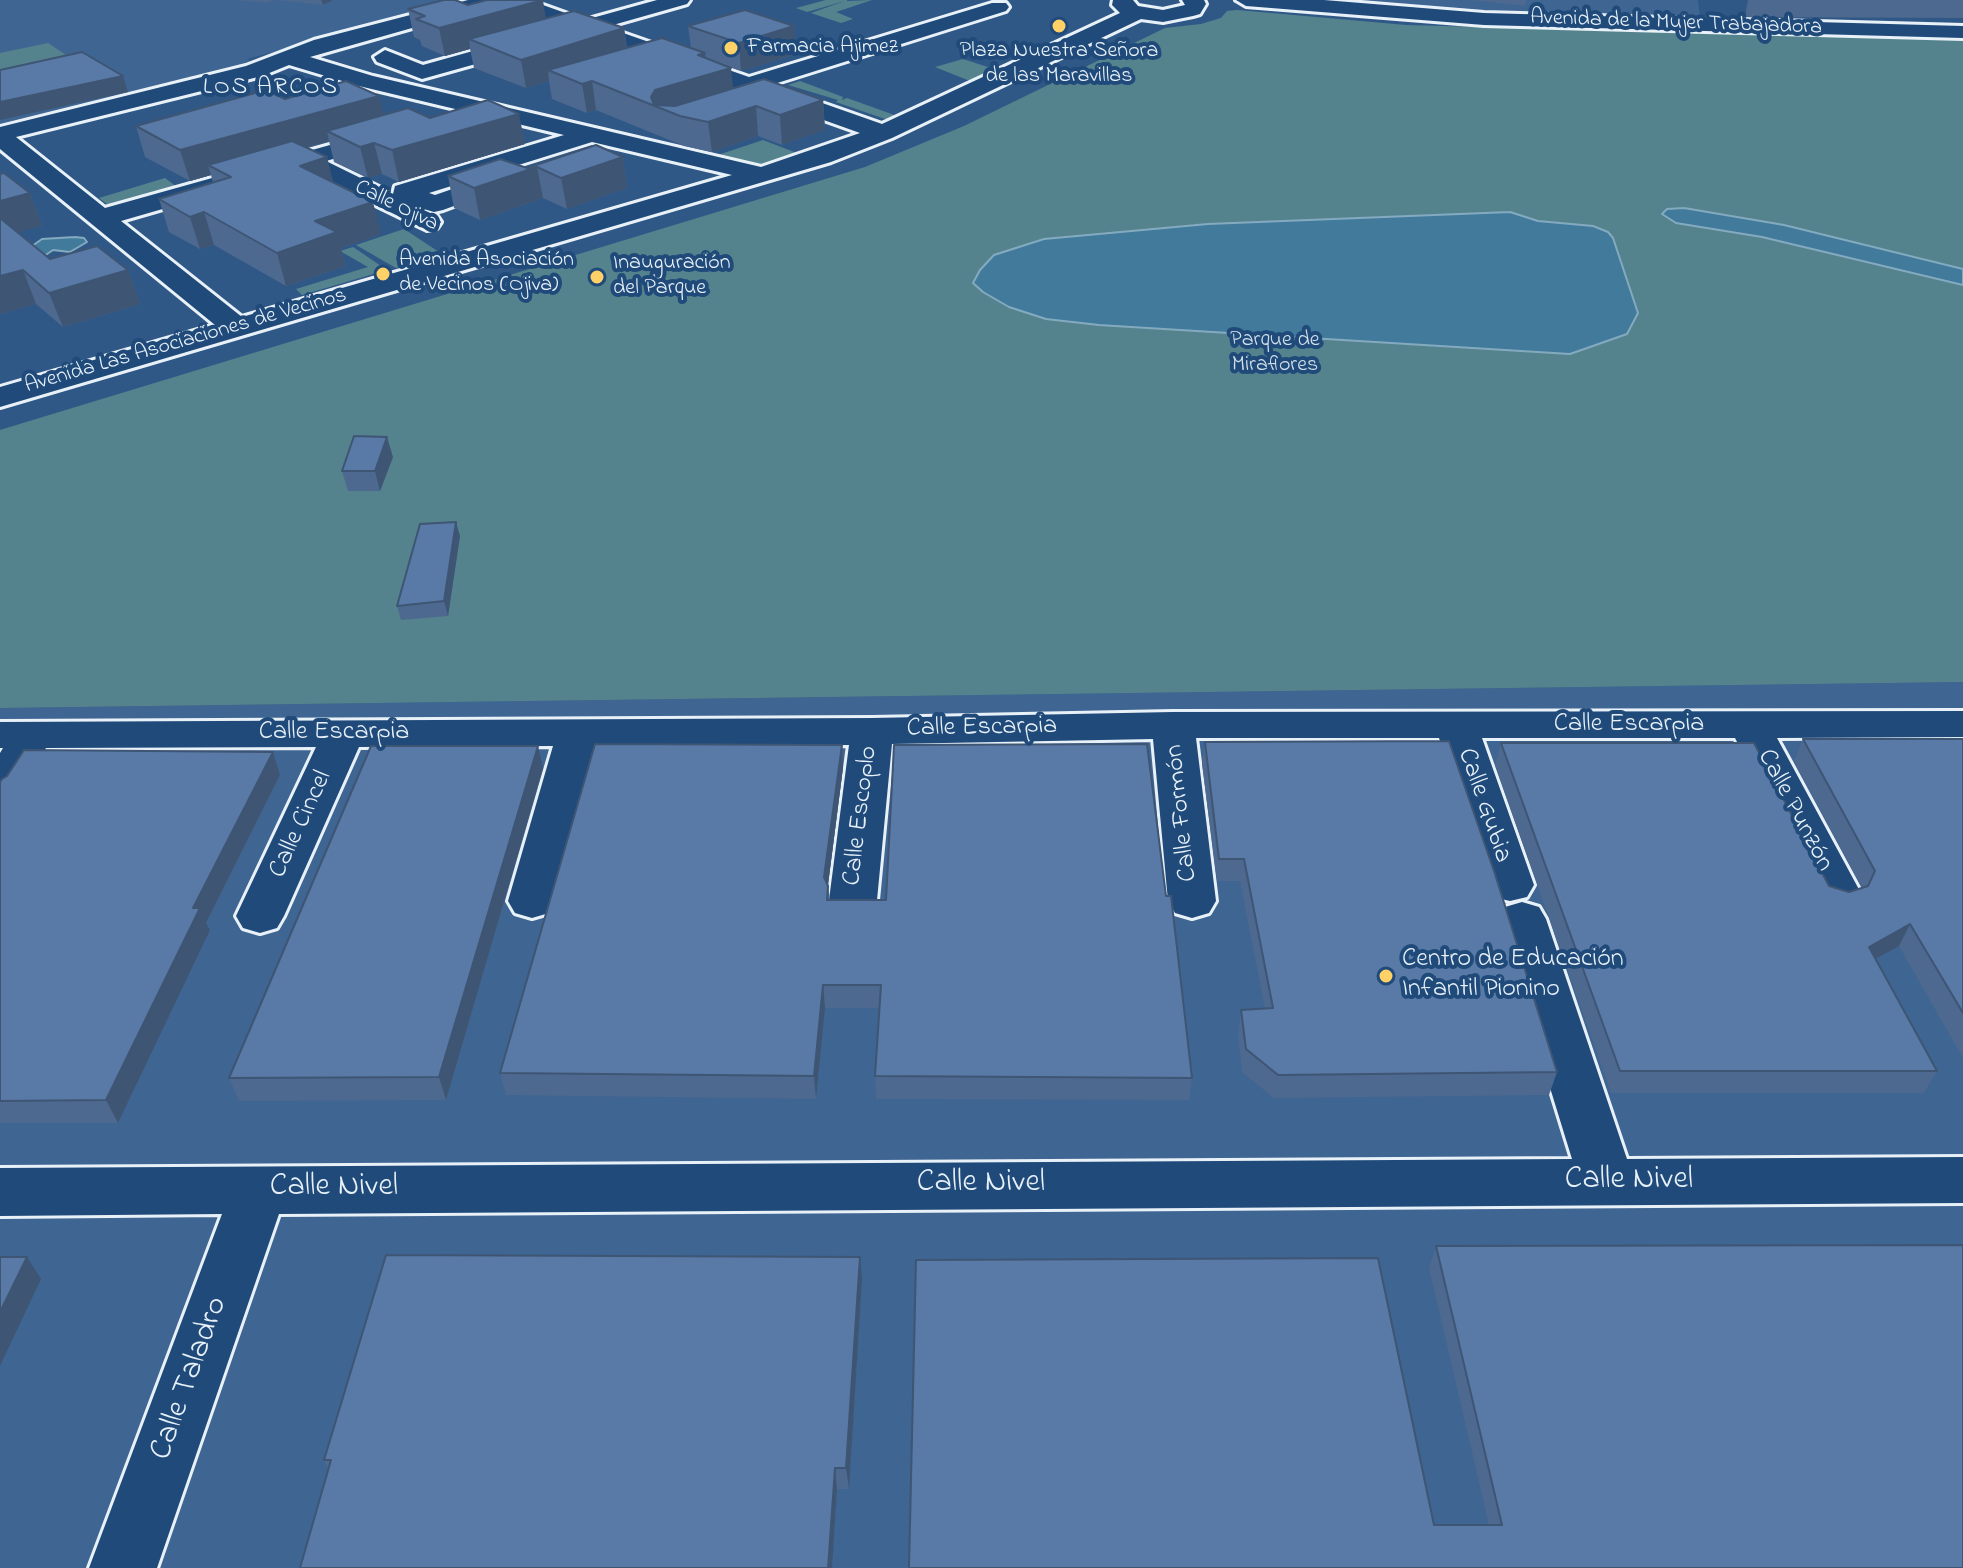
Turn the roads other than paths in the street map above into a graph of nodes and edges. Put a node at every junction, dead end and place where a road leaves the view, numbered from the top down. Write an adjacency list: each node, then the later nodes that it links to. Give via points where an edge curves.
1 (492, 0): 26 (street, via 322,45 254,71)
2 (509, 0): 10 (street)
3 (680, 0): 10 (street)
4 (1718, 0): 9 (street)
5 (1234, 1): 6 (street, Avenida de la Mujer Trabajadora); 9 (street, Avenida de la Mujer Trabajadora, via 1411,16)
6 (1194, 3): 7 (street, Avenida de la Mujer Trabajadora, via 1190,12 1172,16)
7 (1122, 5): 24 (street, Avenida Las Asociaciones de Vecinos)
8 (999, 7): 16 (street)
9 (1718, 25): 11 (street, Avenida de la Mujer Trabajadora)
10 (584, 27): 12 (street); 17 (street)
11 (1963, 32)
12 (664, 56): 15 (street); 19 (street)
13 (294, 60): 14 (street)
14 (327, 61): 17 (street, via 361,56); 20 (street)
15 (622, 68)
16 (805, 68): 18 (street); 19 (street)
17 (422, 73): 20 (street, via 513,112)
18 (845, 83)
19 (746, 95): 24 (street, via 775,95)
20 (506, 114): 25 (street)
21 (456, 116): 22 (street)
22 (431, 123)
23 (404, 131): 28 (street)
24 (883, 133): 31 (street, Avenida Las Asociaciones de Vecinos)
25 (591, 134): 27 (street); 30 (street)
26 (0, 135): 34 (street)
27 (650, 148): 29 (street); 31 (street)
28 (303, 160): 34 (street); 35 (street, Calle Ojiva)
29 (606, 163)
30 (483, 167): 32 (street); 32 (street, via 404,192 434,204)
31 (762, 174): 35 (street, Avenida Las Asociaciones de Vecinos)
32 (507, 178): 33 (street)
33 (532, 189)
34 (101, 218): 36 (street)
35 (490, 253): 36 (street, Avenida Las Asociaciones de Vecinos)
36 (236, 327): 37 (street, Avenida Las Asociaciones de Vecinos)
37 (0, 397)
38 (1963, 724): 40 (street, Calle Escarpia)
39 (1173, 725): 41 (street, Calle Escarpia); 42 (street, Calle Escarpia); 50 (street, Calle Formón)
40 (1750, 726): 41 (street, Calle Escarpia); 47 (street, Calle Punzón)
41 (1457, 727): 53 (street, Calle Gubia)
42 (872, 731): 43 (street, Calle Escarpia); 48 (street, Calle Escoplo)
43 (578, 733): 44 (street, Calle Escarpia); 49 (street)
44 (343, 734): 45 (street, Calle Escarpia); 51 (street, Calle Cincel)
45 (16, 735): 46 (street)
46 (0, 787)
47 (1838, 895)
48 (853, 900)
49 (532, 901)
50 (1192, 901)
51 (260, 916)
52 (1963, 1180): 53 (street, Calle Nivel)
53 (1607, 1182): 54 (street, Calle Nivel)
54 (259, 1189): 55 (street, Calle Nivel); 56 (street, Calle Taladro)
55 (0, 1192)
56 (123, 1568)

